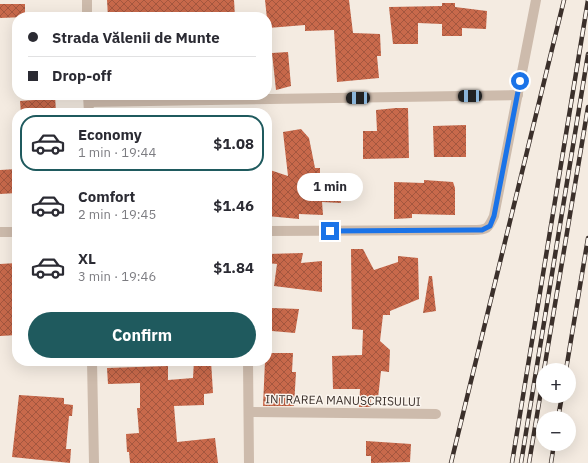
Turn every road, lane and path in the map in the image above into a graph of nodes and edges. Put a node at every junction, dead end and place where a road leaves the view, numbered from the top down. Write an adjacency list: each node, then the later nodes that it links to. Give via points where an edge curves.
1 (87, 0): 3 (street)
2 (536, 0): 4 (street)
3 (87, 12)
4 (518, 95): 5 (street); 6 (street, via 490,226 482,230)
5 (272, 97)
6 (272, 231)
7 (0, 232): 8 (street)
8 (12, 232)
9 (92, 366): 13 (street)
10 (248, 366): 11 (street)
11 (249, 412): 12 (street, INTRAREA MANUSCRISULUI); 14 (street)
12 (436, 414)
13 (94, 463)
14 (249, 463)

